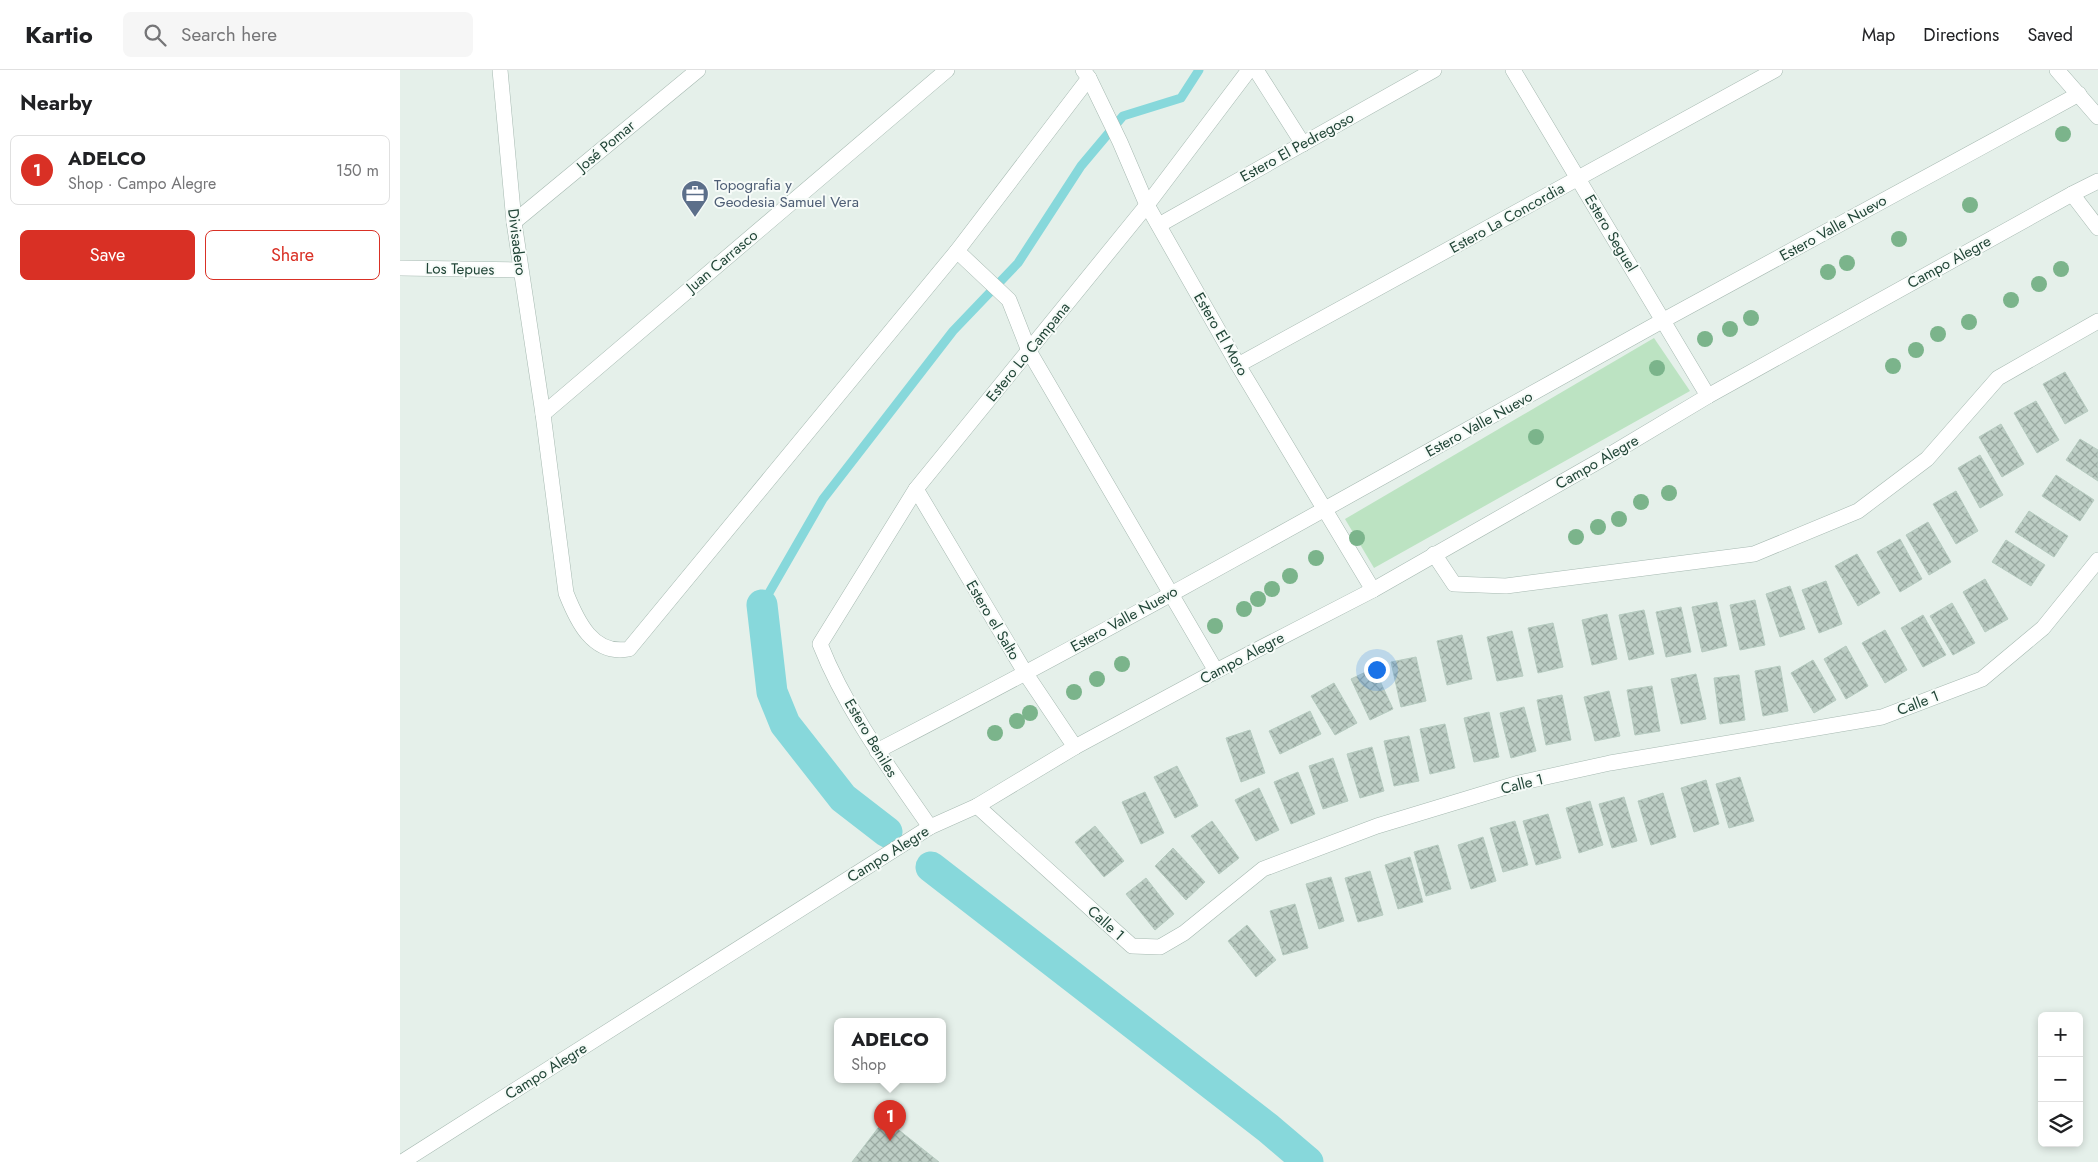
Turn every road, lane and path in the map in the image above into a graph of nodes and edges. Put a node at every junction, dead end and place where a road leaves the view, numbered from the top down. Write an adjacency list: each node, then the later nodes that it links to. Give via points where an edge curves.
1 (500, 70): 18 (street, Divisadero)
2 (698, 70): 18 (street, José Pomar)
3 (947, 70): 29 (street, Juan Carrasco)
4 (1249, 70): 17 (street, Estero Lo Campana)
5 (1256, 70): 13 (street)
6 (1434, 70): 13 (street, Estero El Pedregoso)
7 (1513, 70): 14 (street, Estero Seguel)
8 (1775, 70): 14 (street, Estero La Concordia)
9 (2057, 70): 11 (street)
10 (1086, 74): 17 (street, Estero El Moro); 21 (street)
11 (2079, 94): 12 (street); 24 (street, Estero Valle Nuevo)
12 (2098, 117)
13 (1303, 144): 19 (street, Estero El Pedregoso)
14 (1578, 179): 24 (street, Estero Seguel); 27 (street, Estero La Concordia)
15 (2098, 181): 16 (street, Campo Alegre)
16 (2072, 194): 20 (street); 28 (street, Campo Alegre)
17 (1147, 205): 19 (street, Estero El Moro); 26 (street, Estero Lo Campana)
18 (514, 222): 23 (street, Divisadero)
19 (1160, 225): 27 (street, Estero El Moro)
20 (2098, 228)
21 (957, 251): 26 (street, via 1008,300); 29 (street, Divisadero, via 629,650 618,652 603,648 576,619 566,593)
22 (400, 268): 23 (street, Los Tepues)
23 (520, 270): 29 (street, Divisadero)
24 (1663, 321): 28 (street, Estero Seguel); 31 (street, Estero Valle Nuevo)
25 (2098, 321): 32 (street, via 1998,378 1927,459 1858,511 1754,554 1506,586 1454,584)
26 (1029, 351): 30 (street, Estero Lo Campana); 35 (street)
27 (1238, 365): 31 (street, Estero El Moro)
28 (1708, 396): 32 (street, Campo Alegre)
29 (543, 414)
30 (916, 489): 36 (street, Estero Lo Campana); 38 (street, Estero el Salto)
31 (1325, 510): 34 (street, Estero El Moro); 35 (street, Estero Valle Nuevo)
32 (1434, 554): 34 (street, Campo Alegre)
33 (2098, 560): 41 (street, Calle 1, via 2043,628 1982,679 1882,717 1610,763 1519,783 1377,826 1263,869 1184,933 1160,946 1132,946)
34 (1373, 590): 37 (street, Campo Alegre)
35 (1171, 593): 37 (street); 38 (street, Estero Valle Nuevo)
36 (820, 644): 40 (street, Estero Beniles, via 827,664)
37 (1216, 671): 39 (street, Campo Alegre)
38 (1026, 674): 39 (street, Estero el Salto); 40 (street, Estero Valle Nuevo)
39 (1075, 748): 41 (street, Campo Alegre)
40 (877, 751): 42 (street, Estero Beniles)
41 (977, 806): 42 (street, Campo Alegre)
42 (930, 827): 43 (street, Campo Alegre)
43 (402, 1162)

